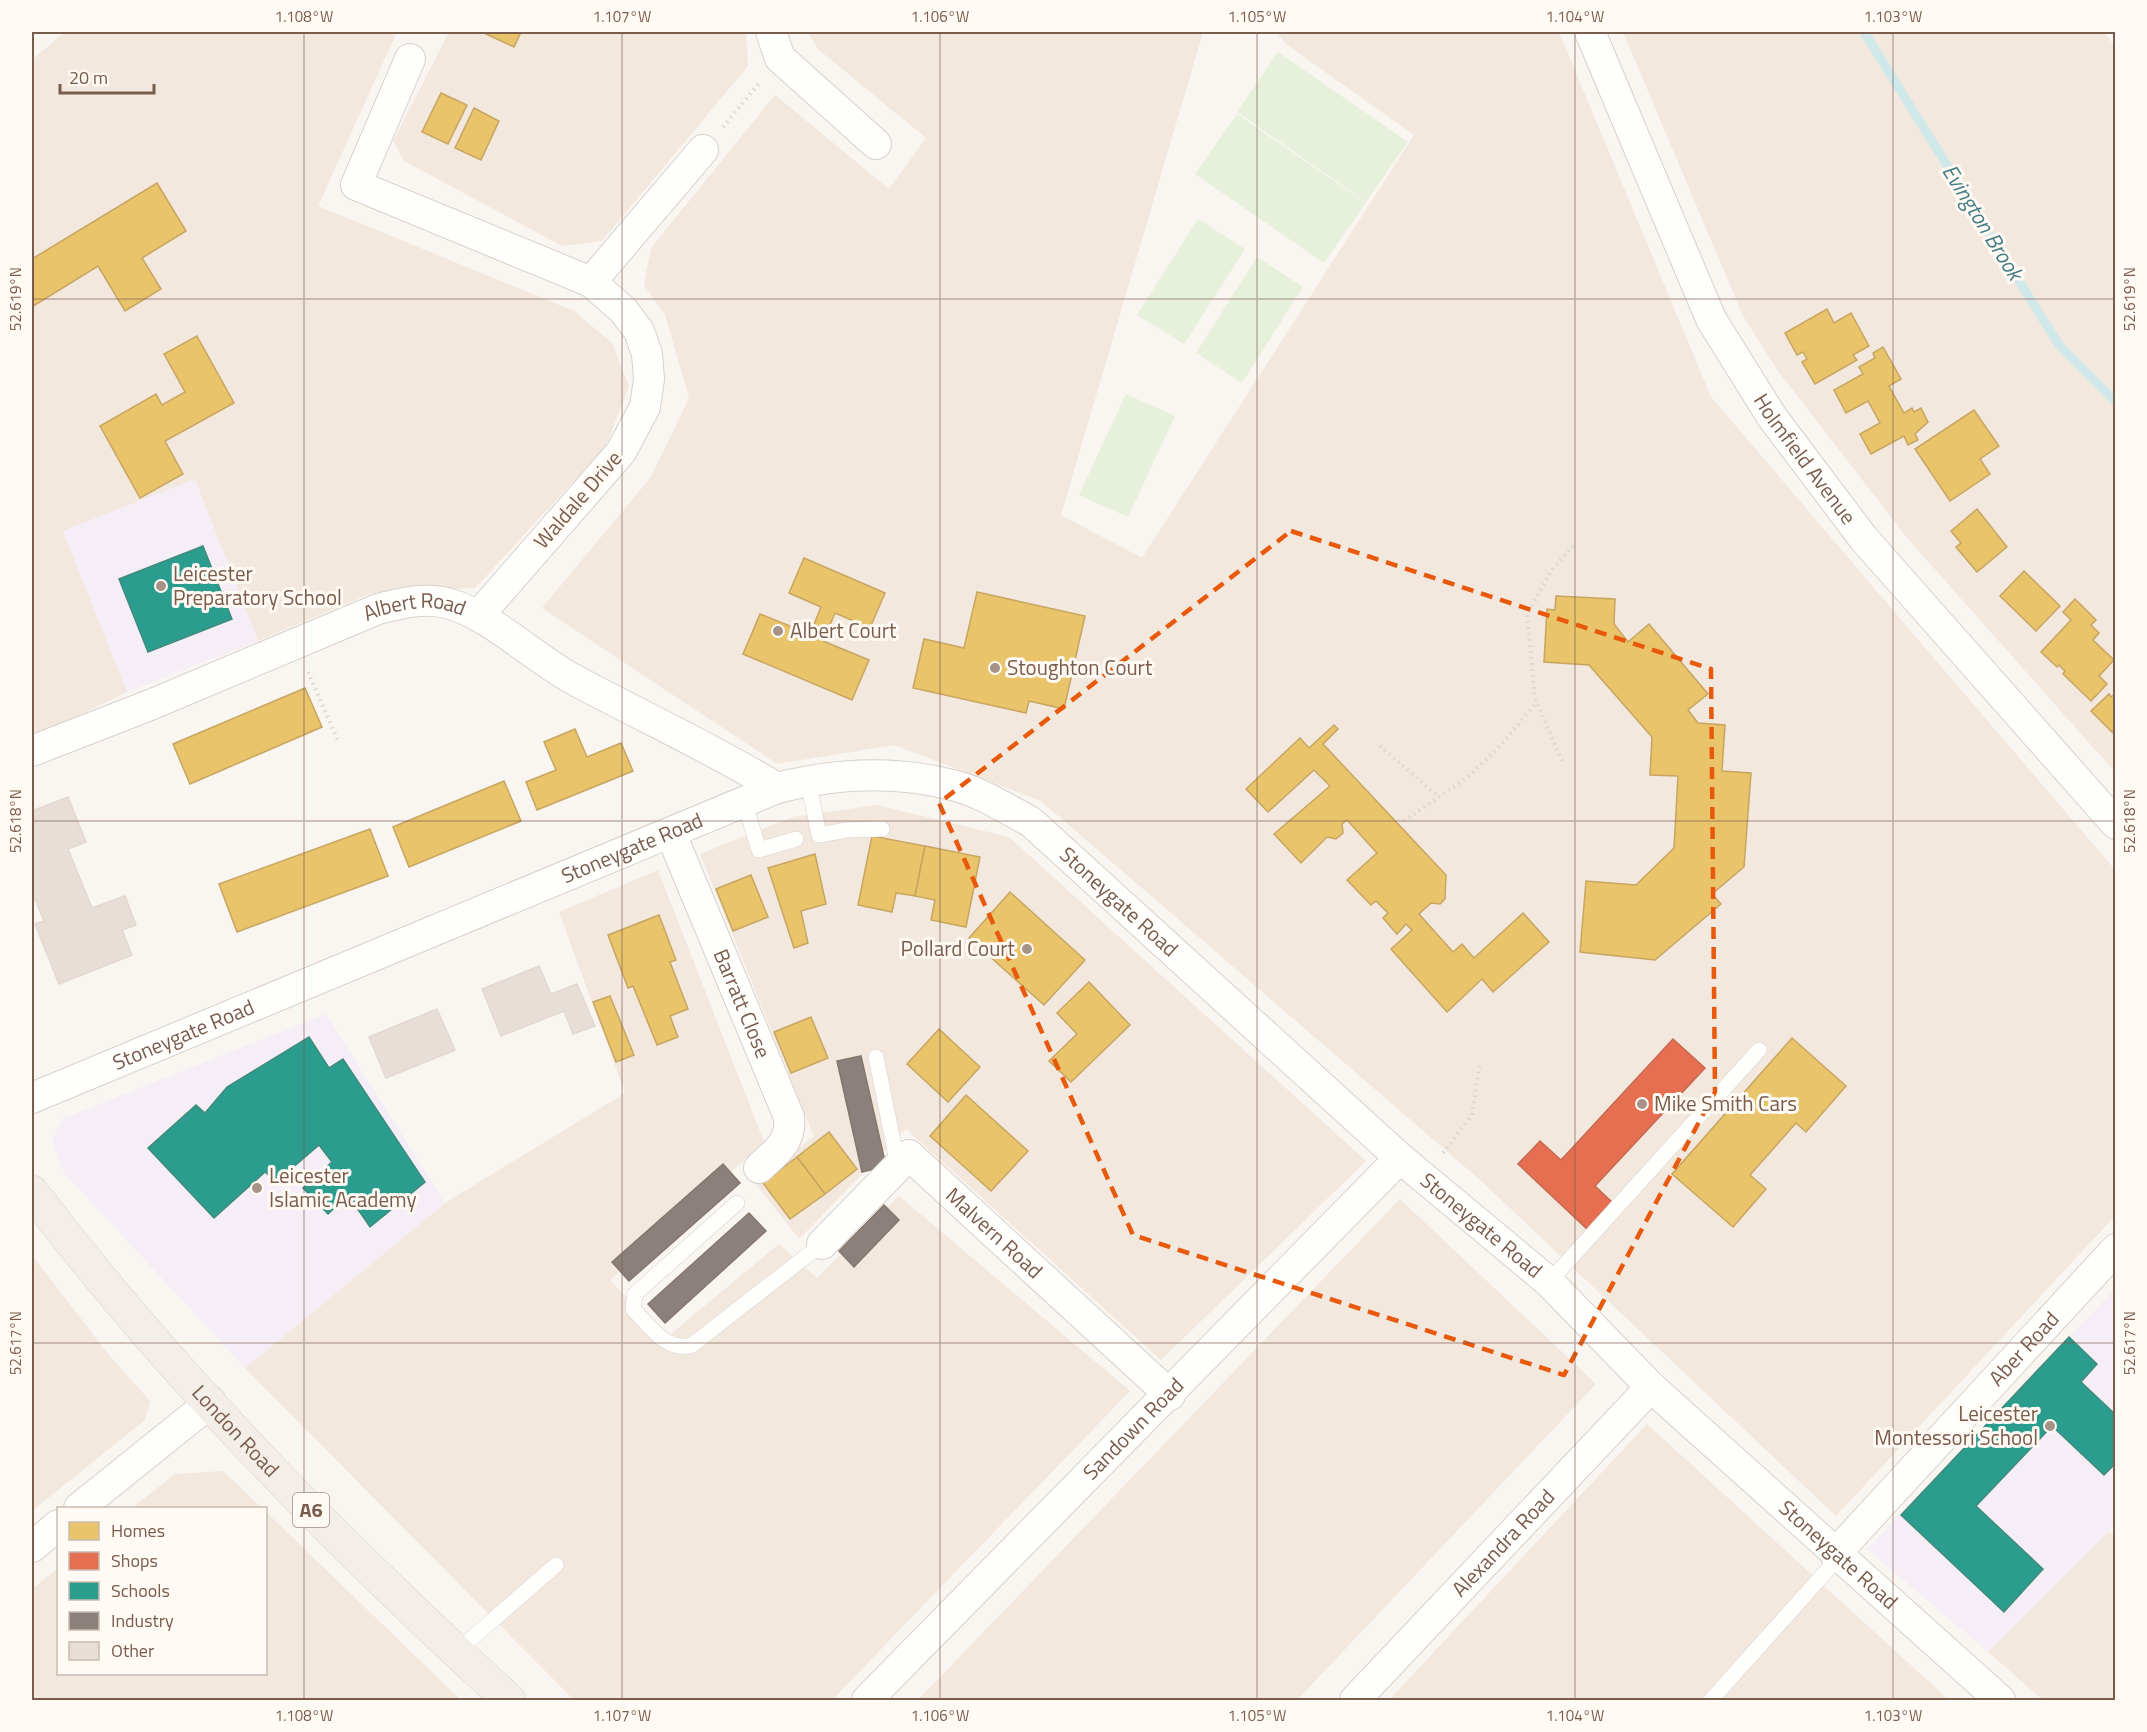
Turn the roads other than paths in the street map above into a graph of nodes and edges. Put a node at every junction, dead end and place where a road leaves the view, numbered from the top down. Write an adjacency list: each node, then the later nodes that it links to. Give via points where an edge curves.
1 (1590, 32): 12 (street, Holmfield Avenue, via 1711,319 1772,417 1864,539)
2 (776, 45): 4 (street)
3 (410, 59): 6 (street, Waldale Drive, via 356,185)
4 (876, 144)
5 (703, 150): 6 (street)
6 (591, 282): 7 (street, Waldale Drive, via 623,310 639,331 647,354 649,379 645,407 621,452)
7 (478, 616): 8 (street, Albert Road, via 442,602 378,609); 10 (street, Albert Road, via 570,677 722,754)
8 (32, 751)
9 (808, 780): 10 (street, Stoneygate Road); 13 (lane, via 819,835); 19 (street, Stoneygate Road, via 872,774 957,786 1031,822)
10 (777, 788): 11 (street, Stoneygate Road)
11 (744, 801): 14 (street, Stoneygate Road); 15 (lane, via 759,850)
12 (2115, 824)
13 (882, 829)
14 (671, 834): 18 (street, Stoneygate Road); 21 (street, Barratt Close, via 789,1117 784,1144)
15 (796, 838)
16 (1759, 1050): 26 (lane)
17 (876, 1057): 20 (lane, via 895,1151)
18 (32, 1098)
19 (1400, 1158): 26 (street, Stoneygate Road); 28 (street, Sandown Road)
20 (903, 1161): 24 (street); 28 (street, Malvern Road, via 909,1155)
21 (759, 1168)
22 (32, 1192): 29 (main road, London Road / A6, via 93,1273)
23 (737, 1203): 24 (lane, via 635,1294 633,1309 675,1347 692,1345)
24 (822, 1244)
25 (2115, 1249): 33 (street, Aber Road)
26 (1549, 1282): 27 (street, Stoneygate Road)
27 (1651, 1387): 33 (street, Stoneygate Road); 38 (street, Alexandra Road)
28 (1170, 1395): 37 (street, Sandown Road)
29 (211, 1402): 30 (street); 35 (main road, London Road / A6, via 302,1502)
30 (81, 1507)
31 (57, 1526): 32 (street)
32 (32, 1547)
33 (1837, 1555): 39 (lane); 40 (street, Stoneygate Road)
34 (556, 1565): 35 (lane)
35 (456, 1652): 36 (main road, London Road / A6)
36 (509, 1701)
37 (867, 1701)
38 (1355, 1701)
39 (1711, 1701)
40 (2000, 1701)

